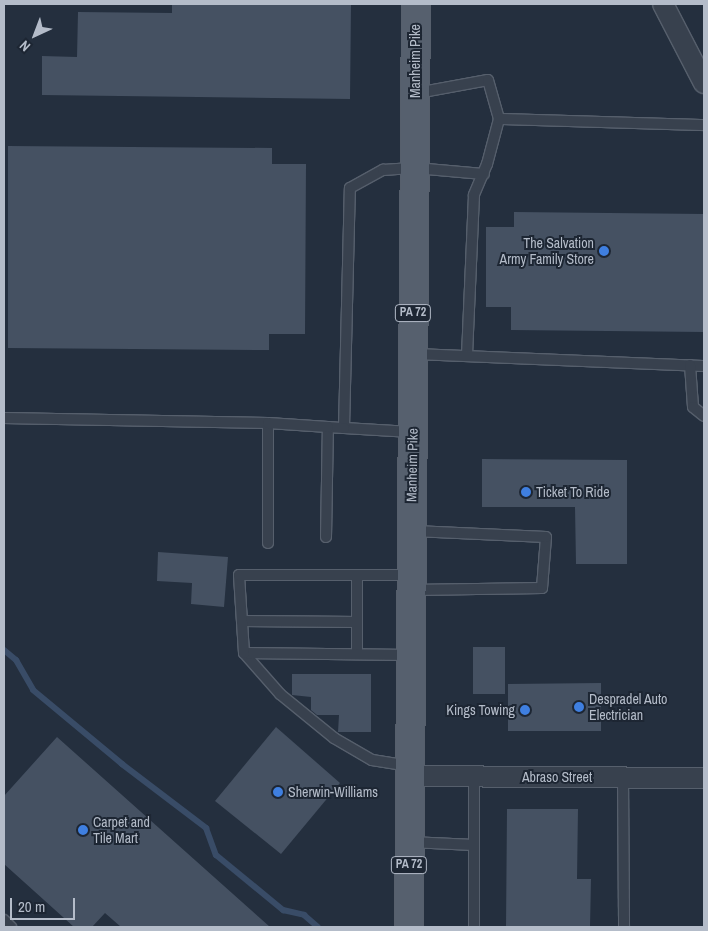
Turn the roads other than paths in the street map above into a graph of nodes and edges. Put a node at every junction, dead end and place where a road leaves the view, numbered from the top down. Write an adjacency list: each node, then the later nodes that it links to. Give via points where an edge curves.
1 (416, 4): 4 (main road, Manheim Pike / PA 72)
2 (663, 4): 3 (street)
3 (704, 83)
4 (415, 94): 5 (lane, via 488,80); 7 (main road, Manheim Pike / PA 72)
5 (499, 119): 6 (lane); 8 (lane)
6 (704, 125)
7 (414, 168): 8 (lane); 9 (main road, Manheim Pike / PA 72); 17 (lane, via 383,170 350,188)
8 (484, 174): 10 (lane, via 474,196)
9 (413, 354): 10 (lane); 18 (main road, Manheim Pike / PA 72)
10 (467, 356): 11 (lane)
11 (690, 365): 12 (lane); 13 (lane, via 693,407)
12 (704, 366)
13 (704, 416)
14 (4, 418): 15 (lane)
15 (268, 423): 16 (lane); 21 (lane)
16 (328, 427): 17 (lane); 20 (lane)
17 (344, 428): 18 (lane)
18 (412, 432): 19 (main road, Manheim Pike / PA 72)
19 (412, 531): 23 (main road, Manheim Pike / PA 72); 23 (lane, via 546,537 542,588)
20 (326, 538)
21 (268, 543)
22 (357, 575): 23 (lane); 24 (lane, via 239,575); 25 (lane)
23 (411, 582): 28 (main road, Manheim Pike / PA 72)
24 (242, 620): 25 (lane); 26 (lane)
25 (357, 622): 27 (lane)
26 (244, 653): 27 (lane); 29 (lane, via 280,694 334,738 372,760)
27 (357, 654): 28 (lane)
28 (410, 655): 29 (main road, Manheim Pike / PA 72)
29 (410, 771): 30 (street, Abraso Street); 33 (main road, Manheim Pike / PA 72)
30 (474, 776): 31 (street, Abraso Street); 34 (lane)
31 (622, 777): 32 (street, Abraso Street); 39 (lane)
32 (704, 778)
33 (409, 842): 34 (lane); 37 (main road, Manheim Pike / PA 72)
34 (474, 845): 38 (lane)
35 (4, 920): 36 (lane)
36 (12, 927)
37 (409, 927)
38 (474, 927)
39 (624, 927)

